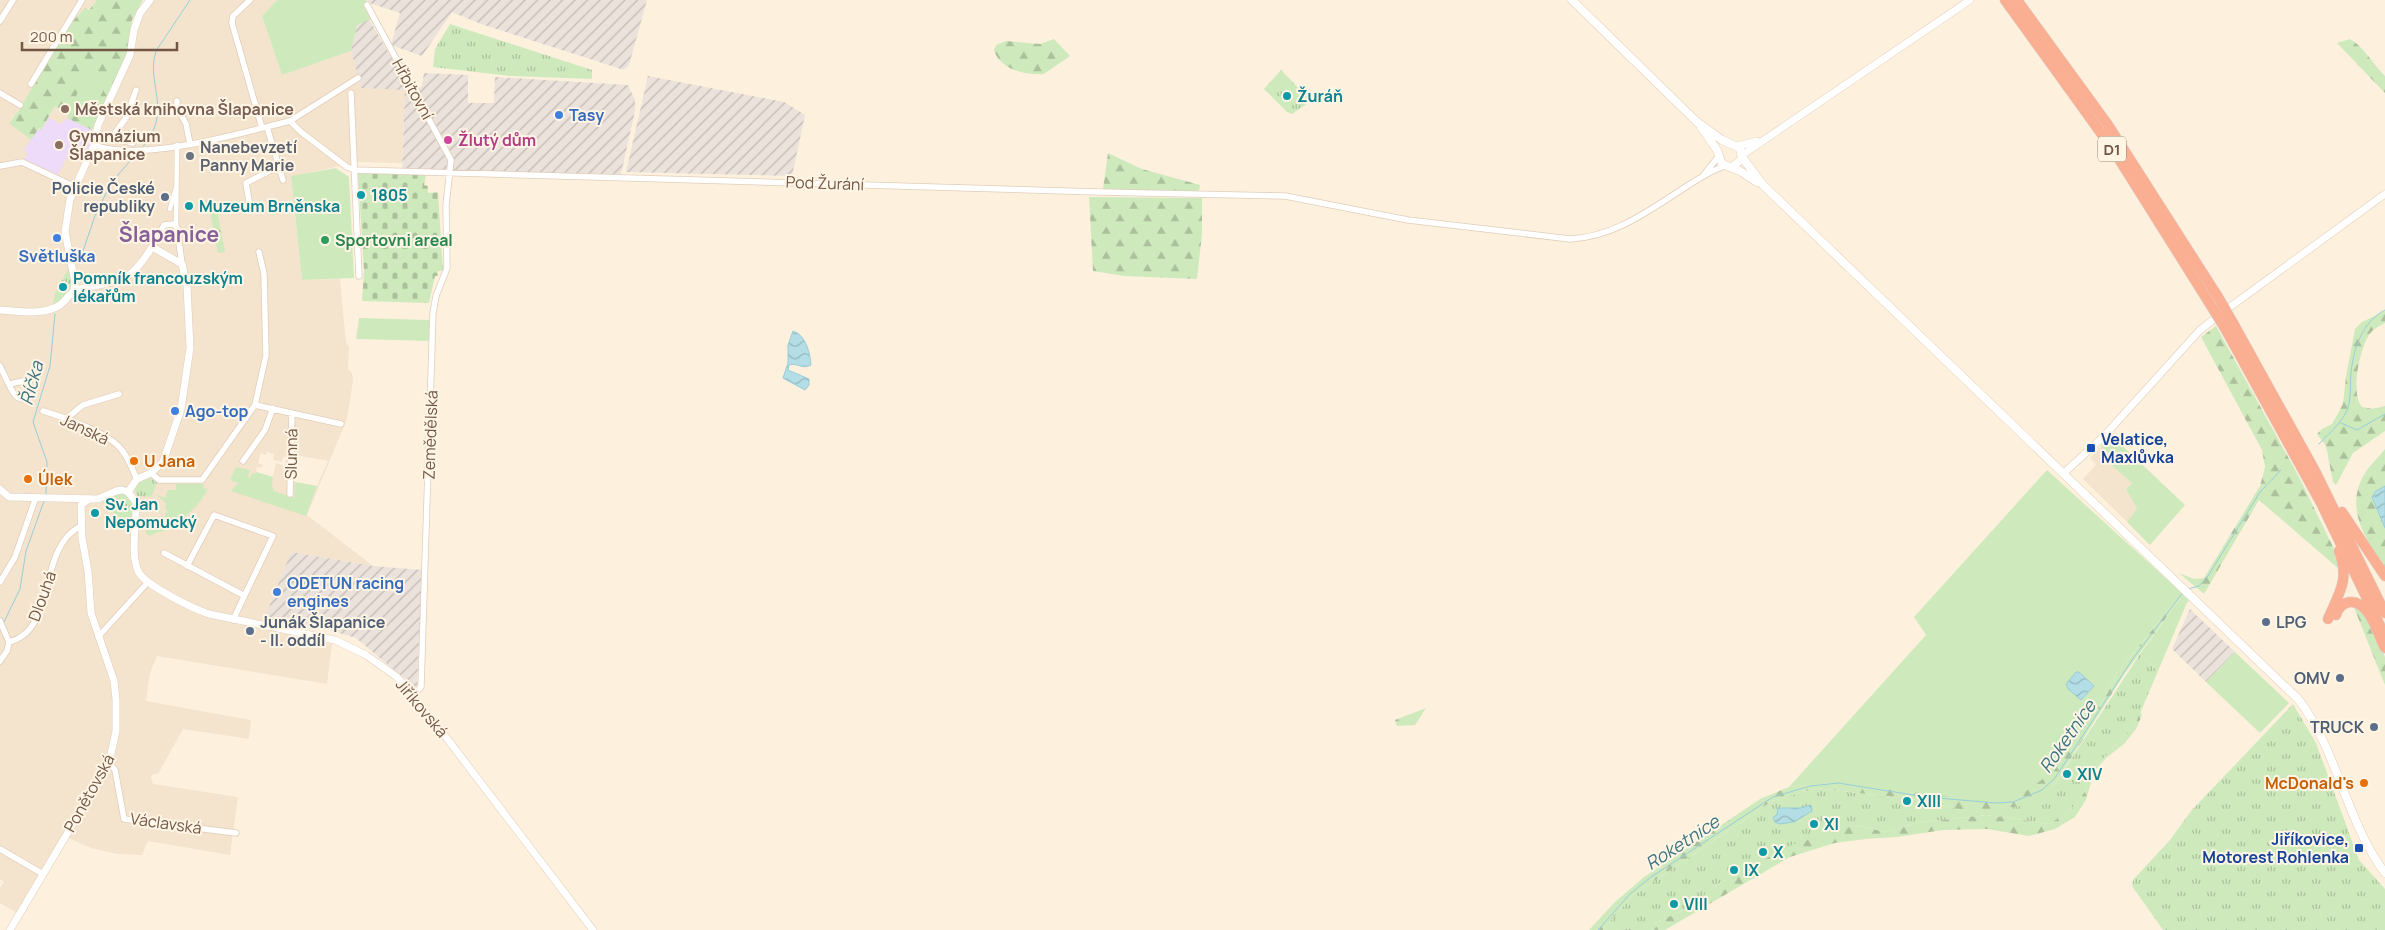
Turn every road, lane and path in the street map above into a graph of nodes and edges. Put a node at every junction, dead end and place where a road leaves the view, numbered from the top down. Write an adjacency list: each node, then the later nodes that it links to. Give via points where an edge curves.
1 (13, 0): 10 (street)
2 (82, 0): 12 (street)
3 (150, 0): 21 (street, via 140,13 130,55 98,125)
4 (250, 0): 20 (street, via 233,16 232,22)
5 (1572, 0): 19 (main road)
6 (1970, 0): 23 (street)
7 (2005, 0): 51 (highway, D1)
8 (2017, 0): 51 (highway, D1, via 2108,125)
9 (367, 5): 36 (street, Hřbitovní, via 451,160)
10 (0, 21)
11 (358, 78): 18 (street)
12 (31, 84)
13 (136, 90): 22 (street, via 126,118)
14 (0, 93): 17 (street)
15 (351, 93): 35 (street)
16 (177, 102): 26 (street)
17 (20, 105)
18 (290, 121): 20 (street); 35 (street, via 324,150)
19 (1697, 122): 25 (main road); 30 (main road)
20 (265, 128): 26 (street); 32 (street)
21 (97, 134): 22 (street); 27 (street)
22 (112, 137): 24 (street)
23 (1763, 139): 29 (street); 31 (street)
24 (133, 143)
25 (1728, 143): 29 (main road); 30 (main road, via 1720,148)
26 (190, 144): 28 (street)
27 (94, 145): 28 (street, via 133,151); 41 (street)
28 (177, 145): 39 (street)
29 (1738, 146): 31 (main road)
30 (1718, 155): 34 (main road); 37 (street)
31 (1742, 156): 34 (main road, via 1739,164); 40 (main road)
32 (281, 165): 38 (street); 43 (street, via 246,183)
33 (0, 166): 41 (street, via 22,162)
34 (1729, 167): 37 (street); 40 (main road)
35 (355, 170): 36 (street); 49 (street)
36 (448, 172): 37 (street, Pod Žurání, via 1285,196 1408,220 1570,239 1613,231); 92 (street, Zemědělská, via 447,268 433,313 421,687)
37 (1701, 177)
38 (284, 180)
39 (177, 184): 44 (street); 45 (street)
40 (1764, 185): 68 (main road)
41 (75, 187): 50 (street, via 65,232)
42 (2385, 194): 52 (street)
43 (249, 201)
44 (170, 208)
45 (176, 226): 46 (street, via 166,224); 48 (street)
46 (152, 247): 48 (street); 50 (street, via 140,265 122,280)
47 (259, 252): 59 (street, via 264,274 266,355)
48 (182, 264): 67 (street, via 187,286 189,362 181,409 163,462)
49 (359, 276)
50 (74, 290): 53 (street, via 61,304 47,312)
51 (2214, 300): 55 (highway, D1, bridge)
52 (2230, 308)
53 (0, 310)
54 (2213, 320): 68 (street, via 2200,330 2104,436)
55 (2229, 326): 66 (highway, D1); 76 (highway, D1)
56 (0, 366): 57 (street)
57 (10, 384)
58 (119, 394): 63 (street, via 84,405)
59 (255, 405): 60 (street); 67 (street, via 202,480 159,480)
60 (273, 408): 62 (street); 65 (street, via 265,430)
61 (43, 411): 63 (street, Janská)
62 (292, 413): 64 (street); 72 (street, Slunná)
63 (67, 418): 69 (street, Janská, via 115,442)
64 (341, 424)
65 (243, 461)
66 (2315, 471): 80 (highway); 84 (highway, D1)
67 (151, 473): 69 (street)
68 (2064, 473): 96 (main road, via 2270,671 2309,713 2354,818)
69 (137, 479): 71 (street)
70 (0, 489): 73 (street, via 9,496)
71 (128, 492): 75 (street, via 122,490 105,498); 82 (street, via 136,502 137,570)
72 (290, 494)
73 (38, 497): 74 (street); 81 (street, via 15,556)
74 (63, 498): 75 (street); 77 (street, via 76,505)
75 (89, 499): 77 (street, via 81,505)
76 (2321, 503): 87 (highway, D1); 90 (highway, via 2341,555 2344,573 2342,590 2331,620 2341,606 2352,602 2359,604 2366,609)
77 (81, 522): 88 (street, Ponětovská, via 91,614); 89 (street, Dlouhá, via 58,551 38,613 25,635 20,640)
78 (164, 553): 79 (street)
79 (187, 566): 83 (street); 83 (street, via 214,515 273,536)
80 (2385, 576)
81 (0, 582)
82 (148, 582): 85 (street, Jiříkovská, via 195,609); 88 (street)
83 (243, 595): 85 (street)
84 (2385, 613)
85 (233, 620): 92 (street, Jiříkovská, via 351,646 397,677)
86 (0, 621): 89 (street)
87 (2385, 636)
88 (98, 637): 93 (street, Ponětovská, via 114,681 116,700 116,731)
89 (9, 642): 91 (street)
90 (2385, 648)
91 (0, 661)
92 (412, 696): 99 (street, Jiříkovská)
93 (109, 763): 94 (street, Václavská, via 115,770 124,819); 97 (street, Ponětovská)
94 (236, 833)
95 (0, 849): 97 (street)
96 (2385, 873)
97 (44, 874): 98 (street, Ponětovská)
98 (10, 930)
99 (593, 930)

